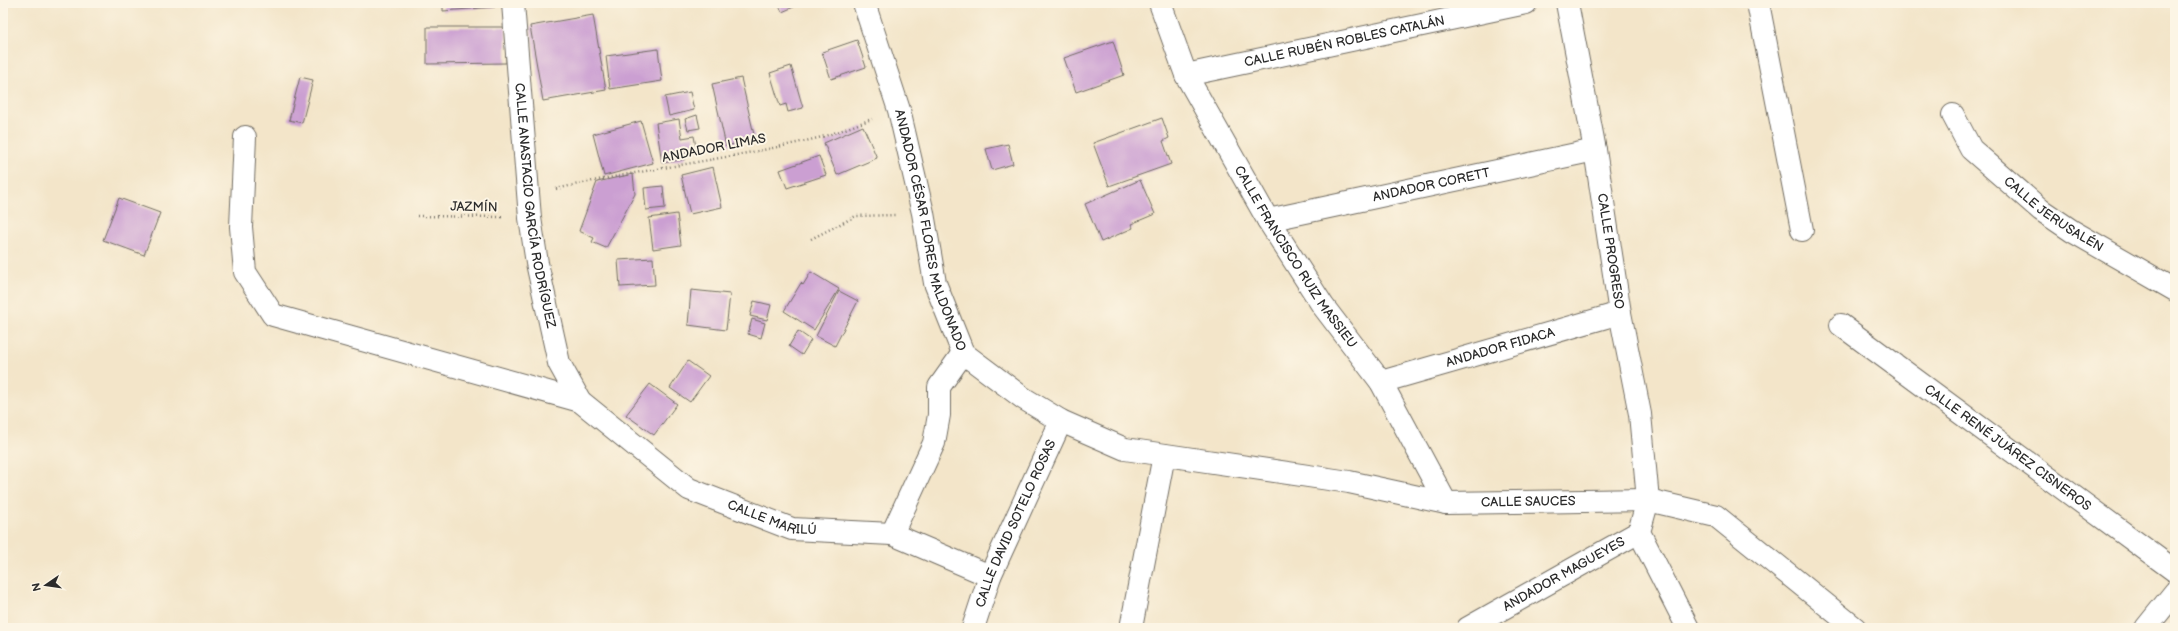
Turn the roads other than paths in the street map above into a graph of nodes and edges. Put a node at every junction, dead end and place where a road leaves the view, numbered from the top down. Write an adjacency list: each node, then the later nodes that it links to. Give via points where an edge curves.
1 (512, 3): 18 (street, CALLE ANASTACIO GARCÍA RODRÍGUEZ, via 530,218 537,262 559,363)
2 (864, 3): 16 (street, ANDADOR CÉSAR FLORES MALDONADO, via 898,110 923,213 935,283)
3 (1160, 3): 7 (street, CALLE FRANCISCO RUIZ MASSIEU)
4 (1526, 3): 7 (street, CALLE RUBÉN ROBLES CATALÁN)
5 (1567, 3): 10 (street, CALLE PROGRESO)
6 (1758, 3): 12 (street)
7 (1186, 75): 11 (street, CALLE FRANCISCO RUIZ MASSIEU)
8 (1953, 115): 13 (street, CALLE JERUSALÉN, via 1971,149 2041,210)
9 (245, 137): 18 (street, via 241,227 245,272 273,315)
10 (1595, 150): 11 (street, ANDADOR CORETT); 14 (street, CALLE PROGRESO)
11 (1268, 220): 17 (street, CALLE FRANCISCO RUIZ MASSIEU, via 1323,306)
12 (1802, 230)
13 (2175, 290)
14 (1620, 313): 17 (street, ANDADOR FIDACA); 21 (street, CALLE PROGRESO, via 1640,414)
15 (1841, 325): 25 (street, CALLE RENÉ JUÁREZ CISNEROS)
16 (963, 353): 19 (street, ANDADOR CÉSAR FLORES MALDONADO, via 1024,398); 24 (street, via 939,387 940,414 934,443)
17 (1381, 382): 22 (street, CALLE FRANCISCO RUIZ MASSIEU)
18 (580, 402): 24 (street, CALLE MARILÚ, via 689,488 792,529)
19 (1061, 421): 20 (street, ANDADOR CÉSAR FLORES MALDONADO, via 1125,449); 26 (street, CALLE DAVID SOTELO ROSAS)
20 (1164, 455): 22 (street, CALLE SAUCES, via 1349,482); 29 (street)
21 (1648, 500): 22 (street, CALLE SAUCES); 23 (street, ANDADOR MAGUEYES); 32 (street, CALLE SAUCES, via 1716,516)
22 (1446, 503)
23 (1639, 532): 30 (street, ANDADOR MAGUEYES); 31 (street, ANDADOR MAGUEYES)
24 (892, 534): 26 (street, CALLE MARILÚ)
25 (2175, 571)
26 (990, 576): 28 (street, CALLE DAVID SOTELO ROSAS)
27 (2175, 592): 33 (street)
28 (973, 628)
29 (1131, 628)
30 (1468, 628)
31 (1688, 628)
32 (1855, 628)
33 (2146, 628)

